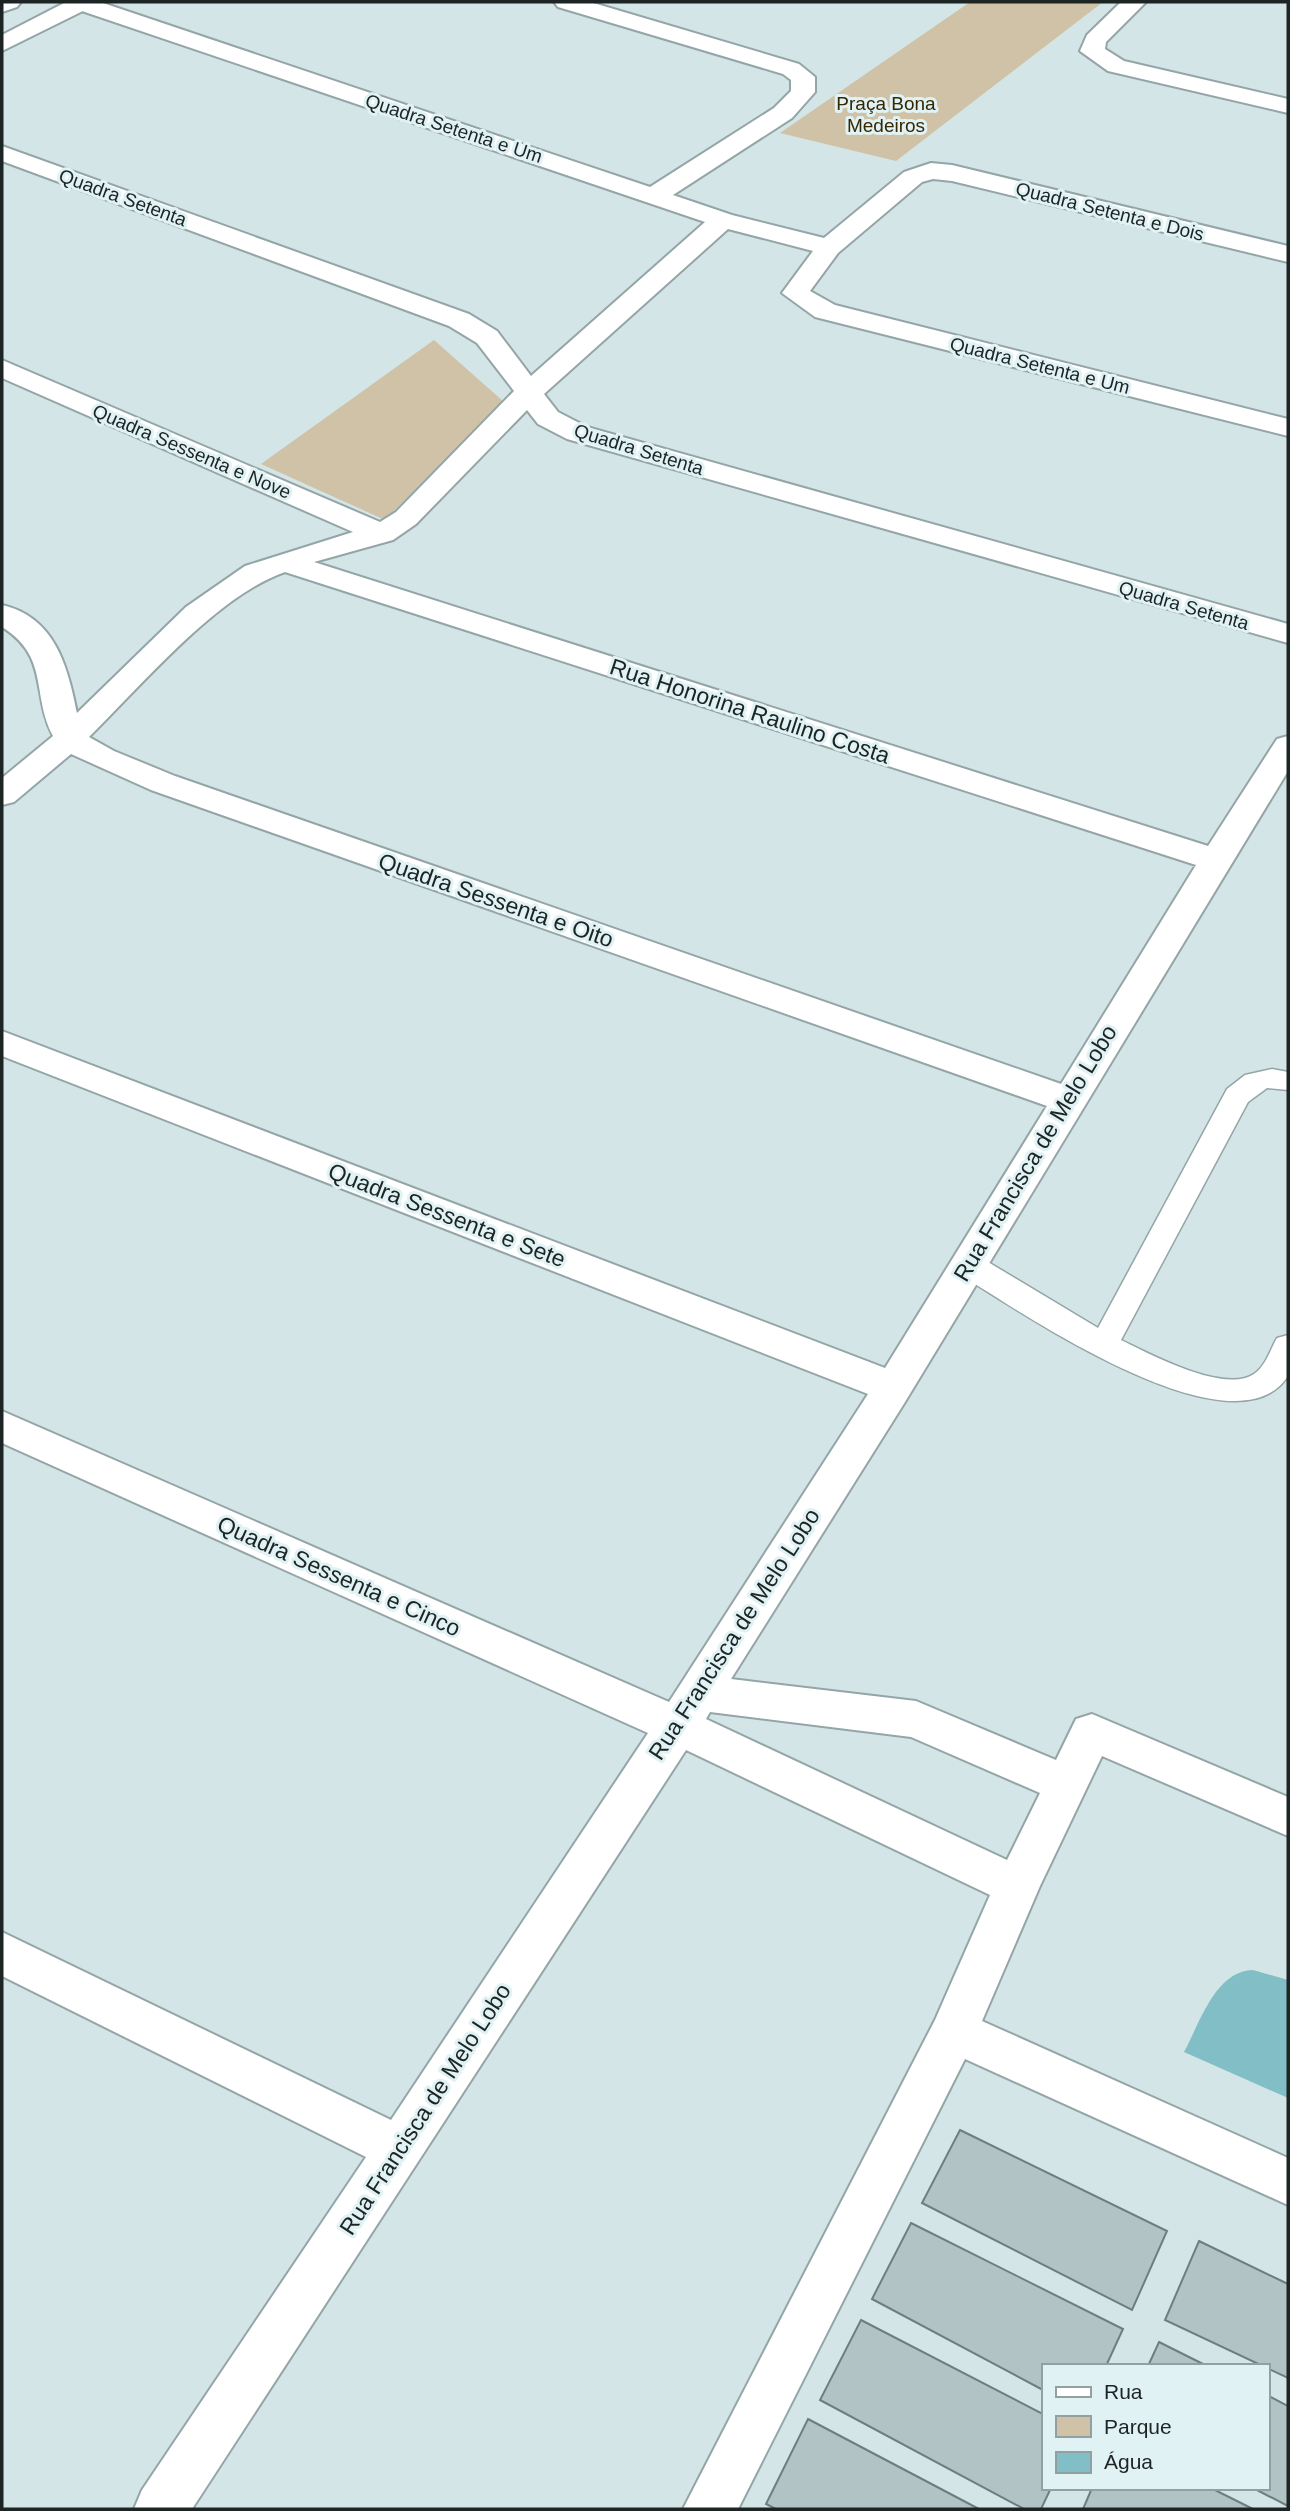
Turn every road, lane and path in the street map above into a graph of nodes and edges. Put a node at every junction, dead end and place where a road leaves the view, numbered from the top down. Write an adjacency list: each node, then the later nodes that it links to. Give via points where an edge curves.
1 (9, 2): 5 (street)
2 (82, 2): 6 (street); 9 (street, Quadra Setenta e Um)
3 (566, 2): 9 (street, via 791,69 803,77 803,92 783,113)
4 (1134, 2): 7 (street, via 1095,40 1092,51 1116,66)
5 (2, 5)
6 (2, 44)
7 (1288, 106)
8 (2, 153): 14 (street, Quadra Setenta, via 459,320 487,337)
9 (655, 195): 10 (street, Quadra Setenta e Um)
10 (723, 220): 11 (street, Quadra Setenta e Um); 14 (street)
11 (829, 247): 12 (street, Quadra Setenta e Dois, via 913,177 931,171); 15 (street, Quadra Setenta e Um, via 795,293 825,311)
12 (1288, 254)
13 (2, 368): 16 (street, Quadra Sessenta e Nove)
14 (527, 394): 16 (street, via 406,518); 19 (street, Quadra Setenta, via 548,418 577,433)
15 (1288, 428)
16 (382, 534): 17 (street)
17 (284, 562): 20 (street, via 256,572 197,614); 23 (street, Rua Honorina Raulino Costa)
18 (7, 624): 20 (street, via 32,632 49,654)
19 (1288, 634)
20 (70, 738): 22 (street); 26 (street, Quadra Sessenta e Oito, via 163,783)
21 (1288, 746): 23 (street, Rua Francisca de Melo Lobo)
22 (2, 795)
23 (1216, 860): 26 (street, Rua Francisca de Melo Lobo)
24 (2, 1043): 30 (street, Quadra Sessenta e Sete)
25 (1288, 1081): 28 (lane, via 1269,1077 1237,1096)
26 (1068, 1100): 27 (street, Rua Francisca de Melo Lobo)
27 (967, 1264): 28 (lane); 30 (street, Rua Francisca de Melo Lobo)
28 (1104, 1344): 29 (lane, via 1219,1392 1256,1388 1274,1374)
29 (1288, 1346)
30 (893, 1387): 32 (street, Rua Francisca de Melo Lobo)
31 (2, 1426): 32 (street, Quadra Sessenta e Cinco)
32 (687, 1709): 33 (street, via 916,1719); 35 (street, Quadra Sessenta e Cinco); 38 (street, Rua Francisca de Melo Lobo)
33 (1066, 1784): 34 (street, via 1092,1732); 35 (street)
34 (1288, 1817)
35 (1017, 1886): 37 (street)
36 (2, 1953): 38 (street)
37 (954, 2031): 39 (street); 41 (street)
38 (399, 2150): 40 (street, Rua Francisca de Melo Lobo)
39 (1288, 2182)
40 (161, 2509)
41 (710, 2509)

